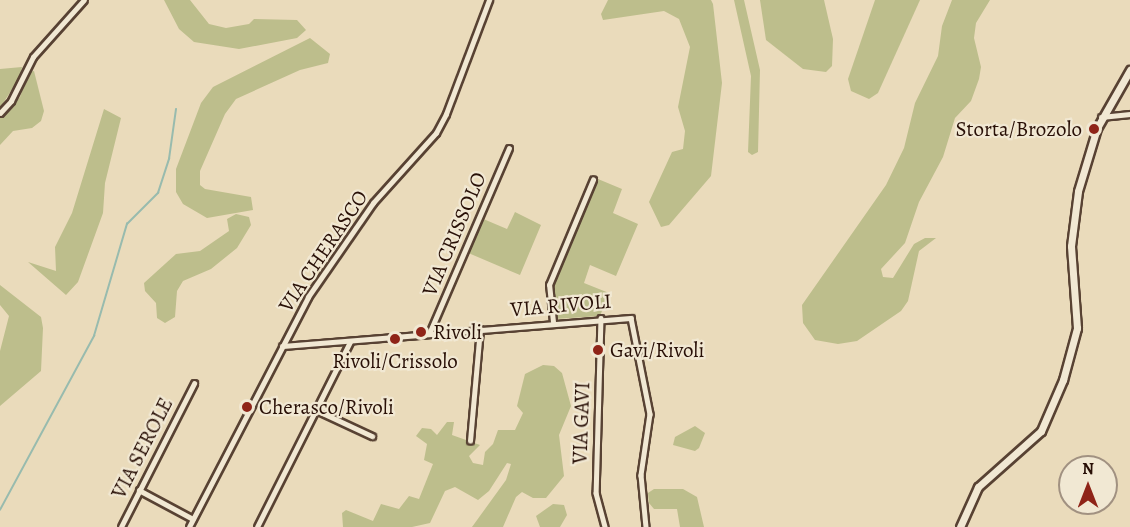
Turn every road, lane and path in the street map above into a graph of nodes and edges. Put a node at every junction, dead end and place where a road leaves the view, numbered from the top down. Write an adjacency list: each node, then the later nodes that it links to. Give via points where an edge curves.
1 (84, 0): 4 (street, via 33,57 11,101)
2 (489, 0): 14 (street, VIA CHERASCO, via 436,133 373,203 308,297)
3 (1130, 70): 6 (main road)
4 (0, 113)
5 (1130, 114): 6 (street)
6 (1101, 117): 26 (main road, via 1083,170 1071,230 1077,314 1070,362 1041,431 978,487)
7 (509, 148): 12 (street, VIA CRISSOLO)
8 (593, 180): 10 (street, via 548,289)
9 (601, 318): 10 (street, VIA RIVOLI); 24 (street, VIA GAVI, via 596,493); 25 (street, VIA RIVOLI, via 628,317 634,321 650,414 641,475)
10 (553, 322): 11 (street, VIA RIVOLI)
11 (480, 329): 12 (street, VIA RIVOLI); 18 (street)
12 (429, 334): 13 (street, VIA RIVOLI)
13 (350, 342): 14 (street, VIA RIVOLI); 16 (street)
14 (282, 346): 20 (street, VIA CHERASCO)
15 (194, 384): 19 (street, VIA SEROLE)
16 (316, 410): 17 (street); 23 (street)
17 (372, 436)
18 (470, 441)
19 (139, 490): 20 (street); 21 (street, VIA SEROLE)
20 (193, 519): 22 (street, VIA CHERASCO)
21 (121, 527)
22 (189, 527)
23 (257, 527)
24 (605, 527)
25 (646, 527)
26 (960, 527)

